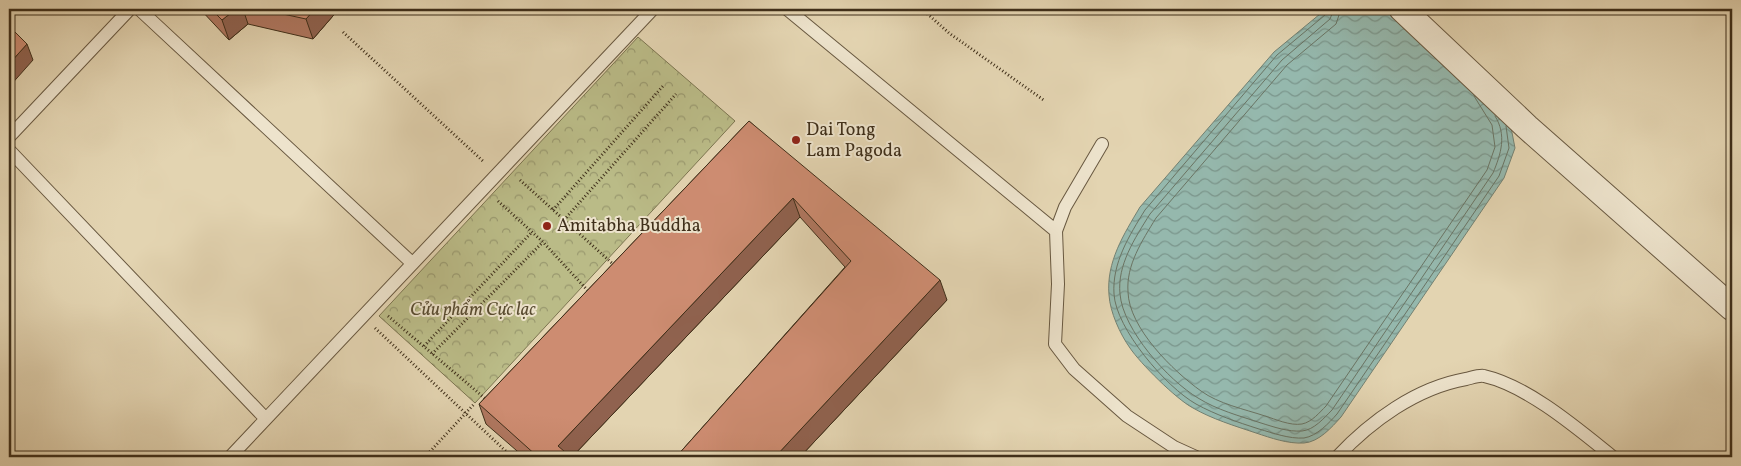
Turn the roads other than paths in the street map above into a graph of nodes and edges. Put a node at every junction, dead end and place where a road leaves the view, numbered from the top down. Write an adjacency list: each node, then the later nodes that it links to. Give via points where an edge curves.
1 (130, 9): 6 (lane)
2 (139, 9): 10 (lane)
3 (654, 9): 10 (lane)
4 (787, 9): 9 (lane)
5 (1402, 9): 11 (street, via 1527,127)
6 (9, 138)
7 (1102, 144): 9 (lane, via 1065,207)
8 (9, 150): 12 (lane)
9 (1056, 230): 14 (lane, via 1055,344 1074,369 1127,416 1174,447)
10 (412, 263): 12 (lane)
11 (1732, 308)
12 (265, 418): 13 (lane)
13 (230, 457)
14 (1196, 457)
15 (1337, 457): 16 (lane, via 1386,414 1448,382 1482,375 1509,385 1545,406)
16 (1613, 457)

